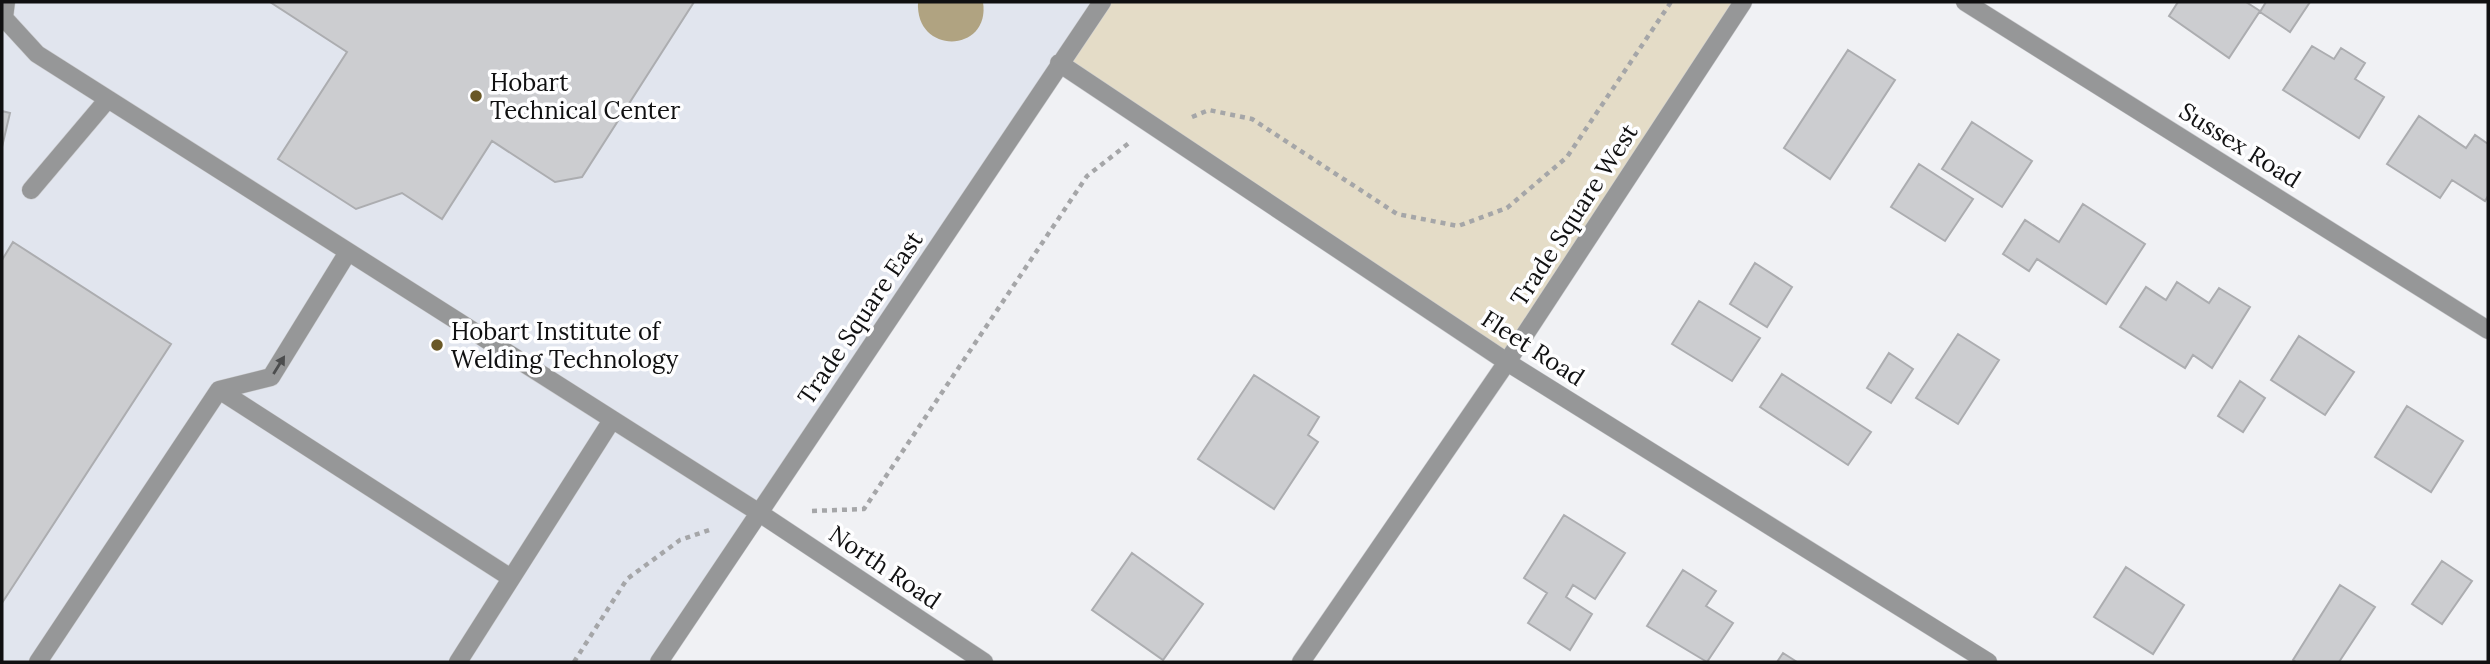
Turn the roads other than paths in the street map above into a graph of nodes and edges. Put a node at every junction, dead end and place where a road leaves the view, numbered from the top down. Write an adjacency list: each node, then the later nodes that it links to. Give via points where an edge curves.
1 (6, 2): 6 (street, North Road, via 4,18 37,54)
2 (1102, 2): 5 (street, Trade Square East)
3 (1743, 2): 10 (street, Trade Square West)
4 (1965, 2): 9 (street, Sussex Road)
5 (1059, 64): 10 (street, Fleet Road); 13 (street, Trade Square East)
6 (108, 99): 7 (street); 8 (street, North Road)
7 (31, 190)
8 (348, 252): 11 (street, one-way to 8, via 271,377); 12 (street, North Road)
9 (2488, 330)
10 (1507, 362): 19 (street, Trade Square West); 20 (street, Fleet Road)
11 (219, 390): 14 (street); 15 (street)
12 (612, 420): 13 (street, North Road); 14 (street)
13 (758, 512): 17 (street, Trade Square East); 18 (street, North Road)
14 (511, 578): 16 (street)
15 (38, 662)
16 (458, 662)
17 (659, 662)
18 (984, 662)
19 (1301, 662)
20 (1988, 662)

